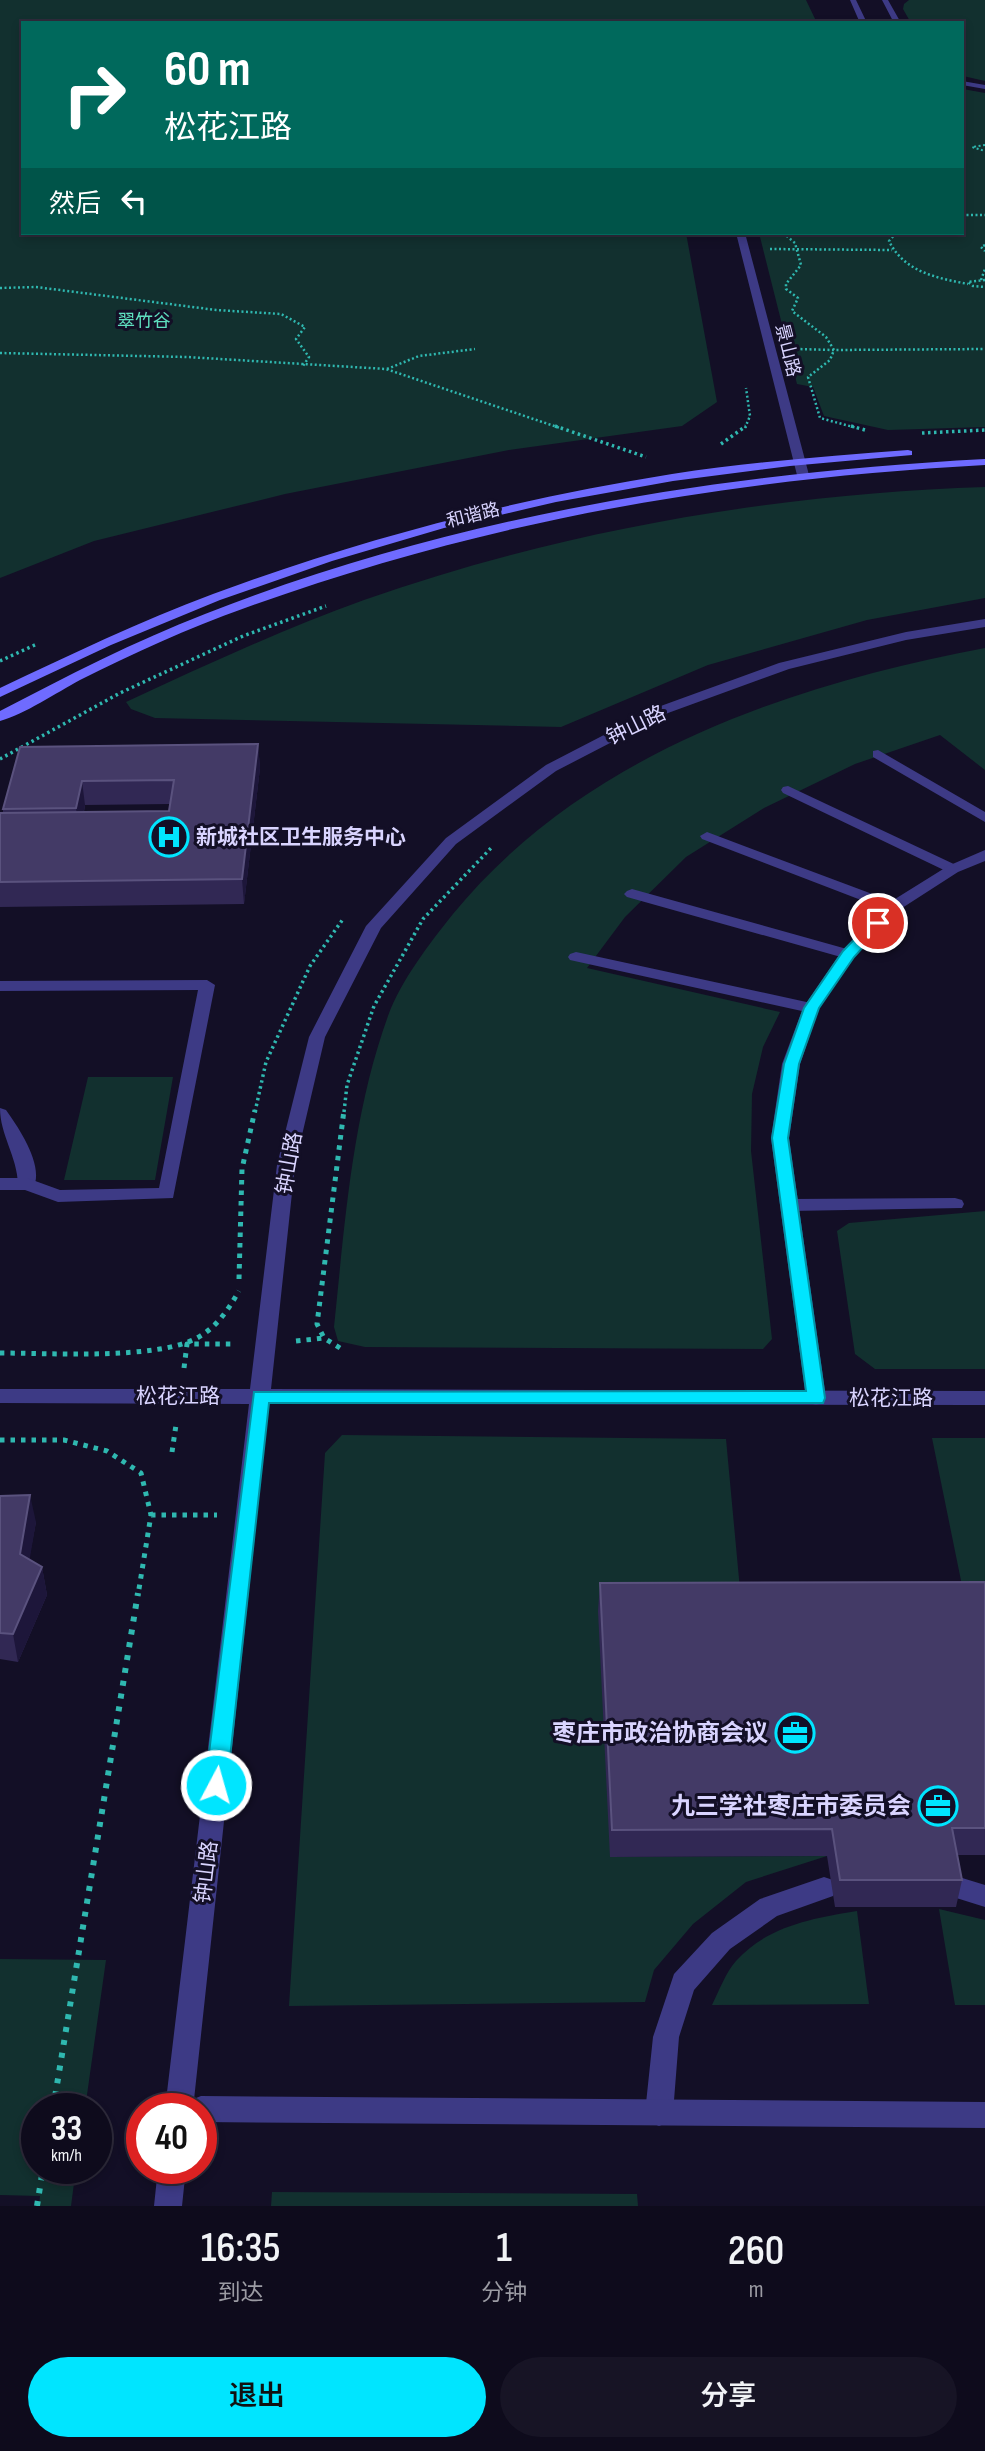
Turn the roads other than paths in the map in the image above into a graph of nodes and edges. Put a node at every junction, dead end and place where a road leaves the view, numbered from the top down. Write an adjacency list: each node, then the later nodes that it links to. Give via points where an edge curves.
1 (853, 0): 3 (street)
2 (885, 0): 4 (street)
3 (863, 21)
4 (897, 21)
5 (964, 83): 6 (street)
6 (985, 87)
7 (741, 235): 10 (street, 景山路)
8 (985, 450): 10 (main road, 和谐路)
9 (985, 462): 10 (main road, 和谐路)
10 (801, 469): 12 (main road, 和谐路, via 623,486 371,544 219,594); 13 (main road, 和谐路, via 496,527 388,556 239,605 168,634)
11 (985, 623): 32 (street, 钟山路, via 906,636 784,666 663,710 551,768 450,841 374,926 317,1037 286,1166)
12 (0, 693)
13 (0, 717)
14 (878, 754): 16 (street)
15 (788, 790): 19 (street)
16 (985, 818)
17 (708, 836): 21 (street)
18 (985, 855): 19 (street)
19 (953, 869): 21 (street)
20 (632, 894): 22 (street)
21 (893, 907): 22 (street)
22 (848, 954): 25 (street)
23 (576, 957): 25 (street)
24 (0, 986): 28 (street, via 207,985 167,1194 58,1196)
25 (811, 1008): 30 (street, via 791,1064 780,1138)
26 (0, 1114): 28 (street, via 18,1138)
27 (0, 1184): 28 (street)
28 (27, 1184)
29 (955, 1204): 30 (street)
30 (790, 1205): 33 (street)
31 (0, 1396): 32 (street, 松花江路)
32 (261, 1397): 33 (street, 松花江路); 38 (street, 钟山路)
33 (816, 1398): 34 (street, 松花江路)
34 (985, 1398)
35 (824, 1888): 40 (street, via 769,1907 721,1941 683,1983 666,2038)
36 (959, 1888): 37 (street)
37 (985, 1896)
38 (181, 2093)
39 (217, 2109): 40 (street)
40 (659, 2113): 41 (street)
41 (985, 2115)
42 (170, 2184): 43 (street)
43 (168, 2206)

